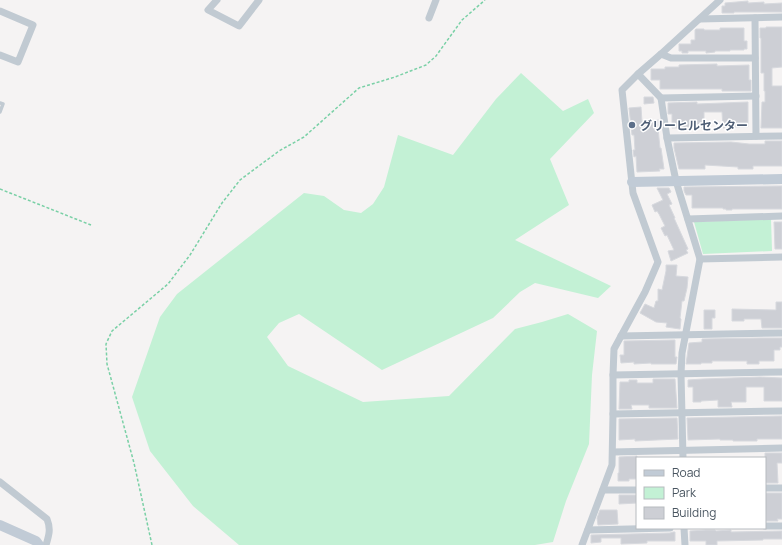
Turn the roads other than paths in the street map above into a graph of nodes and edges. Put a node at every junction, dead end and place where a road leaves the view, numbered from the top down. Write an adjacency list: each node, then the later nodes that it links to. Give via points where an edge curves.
1 (217, 0): 2 (street, via 208,10 239,26)
2 (259, 0)
3 (436, 0): 7 (street)
4 (720, 0): 9 (street)
5 (0, 11): 11 (street, via 33,25 18,62)
6 (782, 17): 8 (street)
7 (429, 18)
8 (755, 18): 9 (street); 12 (street)
9 (700, 19): 10 (street)
10 (661, 54): 12 (street, via 671,58); 13 (street)
11 (0, 55)
12 (755, 58): 14 (street)
13 (638, 74): 15 (street); 23 (street, via 622,90)
14 (756, 96): 15 (street); 18 (street)
15 (661, 98): 20 (street)
16 (0, 103): 17 (lane, via 3,104)
17 (0, 112)
18 (756, 136): 19 (street); 20 (street)
19 (782, 136)
20 (667, 138): 22 (street)
21 (782, 179): 22 (street)
22 (676, 181): 23 (street); 25 (street)
23 (632, 182): 30 (street, via 633,193 658,262)
24 (782, 216): 25 (street)
25 (688, 218): 27 (street)
26 (782, 257): 27 (street)
27 (700, 259): 29 (street)
28 (782, 334): 29 (street)
29 (685, 335): 30 (street); 32 (street)
30 (621, 336): 33 (street, via 614,349)
31 (782, 372): 32 (street)
32 (681, 374): 33 (street); 35 (street)
33 (613, 375): 36 (street)
34 (782, 411): 35 (street)
35 (682, 412): 36 (street); 39 (street)
36 (613, 414): 38 (street)
37 (782, 448): 39 (street)
38 (613, 452): 39 (street); 43 (street, via 612,465)
39 (683, 454)
40 (0, 482): 52 (street, via 48,519 50,526)
41 (766, 488): 42 (street)
42 (782, 488)
43 (603, 490): 44 (street); 50 (street)
44 (636, 490)
45 (0, 525): 51 (street, via 36,541)
46 (766, 526): 47 (street)
47 (782, 526)
48 (636, 529): 50 (street)
49 (684, 529): 54 (street)
50 (588, 530): 53 (street)
51 (39, 545)
52 (46, 545)
53 (582, 545)
54 (684, 545)

